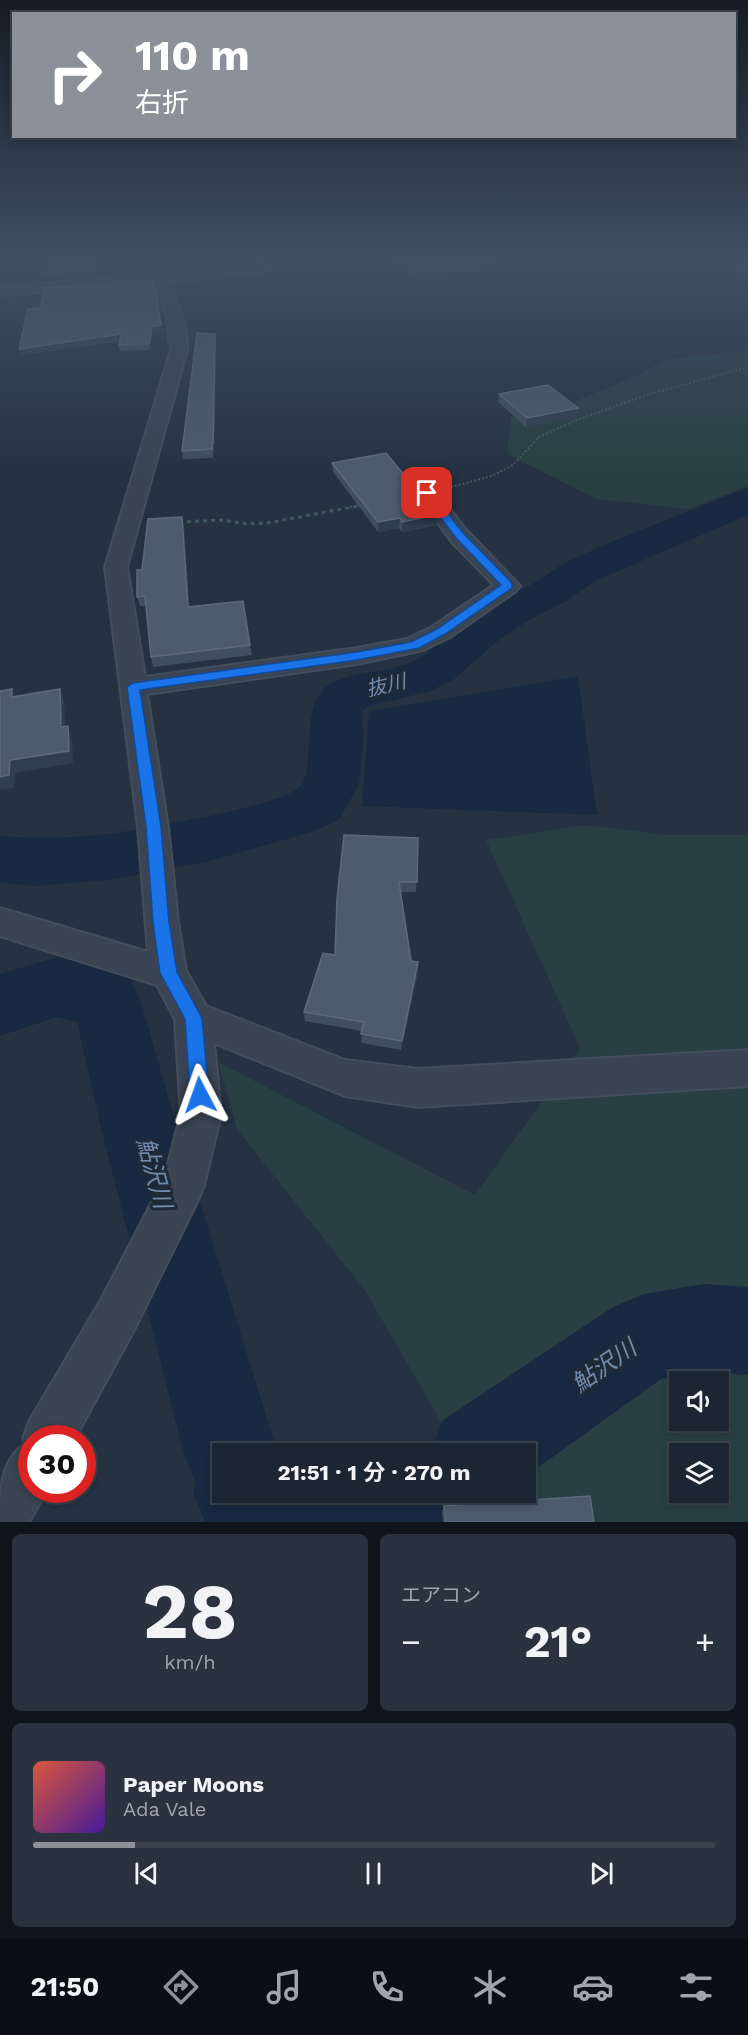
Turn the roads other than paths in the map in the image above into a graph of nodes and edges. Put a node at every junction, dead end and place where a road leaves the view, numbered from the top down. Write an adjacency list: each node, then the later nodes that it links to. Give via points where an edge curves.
1 (178, 331): 2 (street)
2 (179, 350): 4 (street, via 116,567)
3 (427, 493): 4 (street, via 459,536 508,586 441,632 414,645 357,656)
4 (133, 687): 6 (street)
5 (0, 922): 6 (street)
6 (169, 973): 7 (street)
7 (194, 1018): 8 (street, via 345,1078 418,1088); 9 (street, via 201,1114 183,1185 118,1314)
8 (748, 1068)
9 (55, 1425)
10 (18, 1491): 11 (street)
11 (0, 1522)

